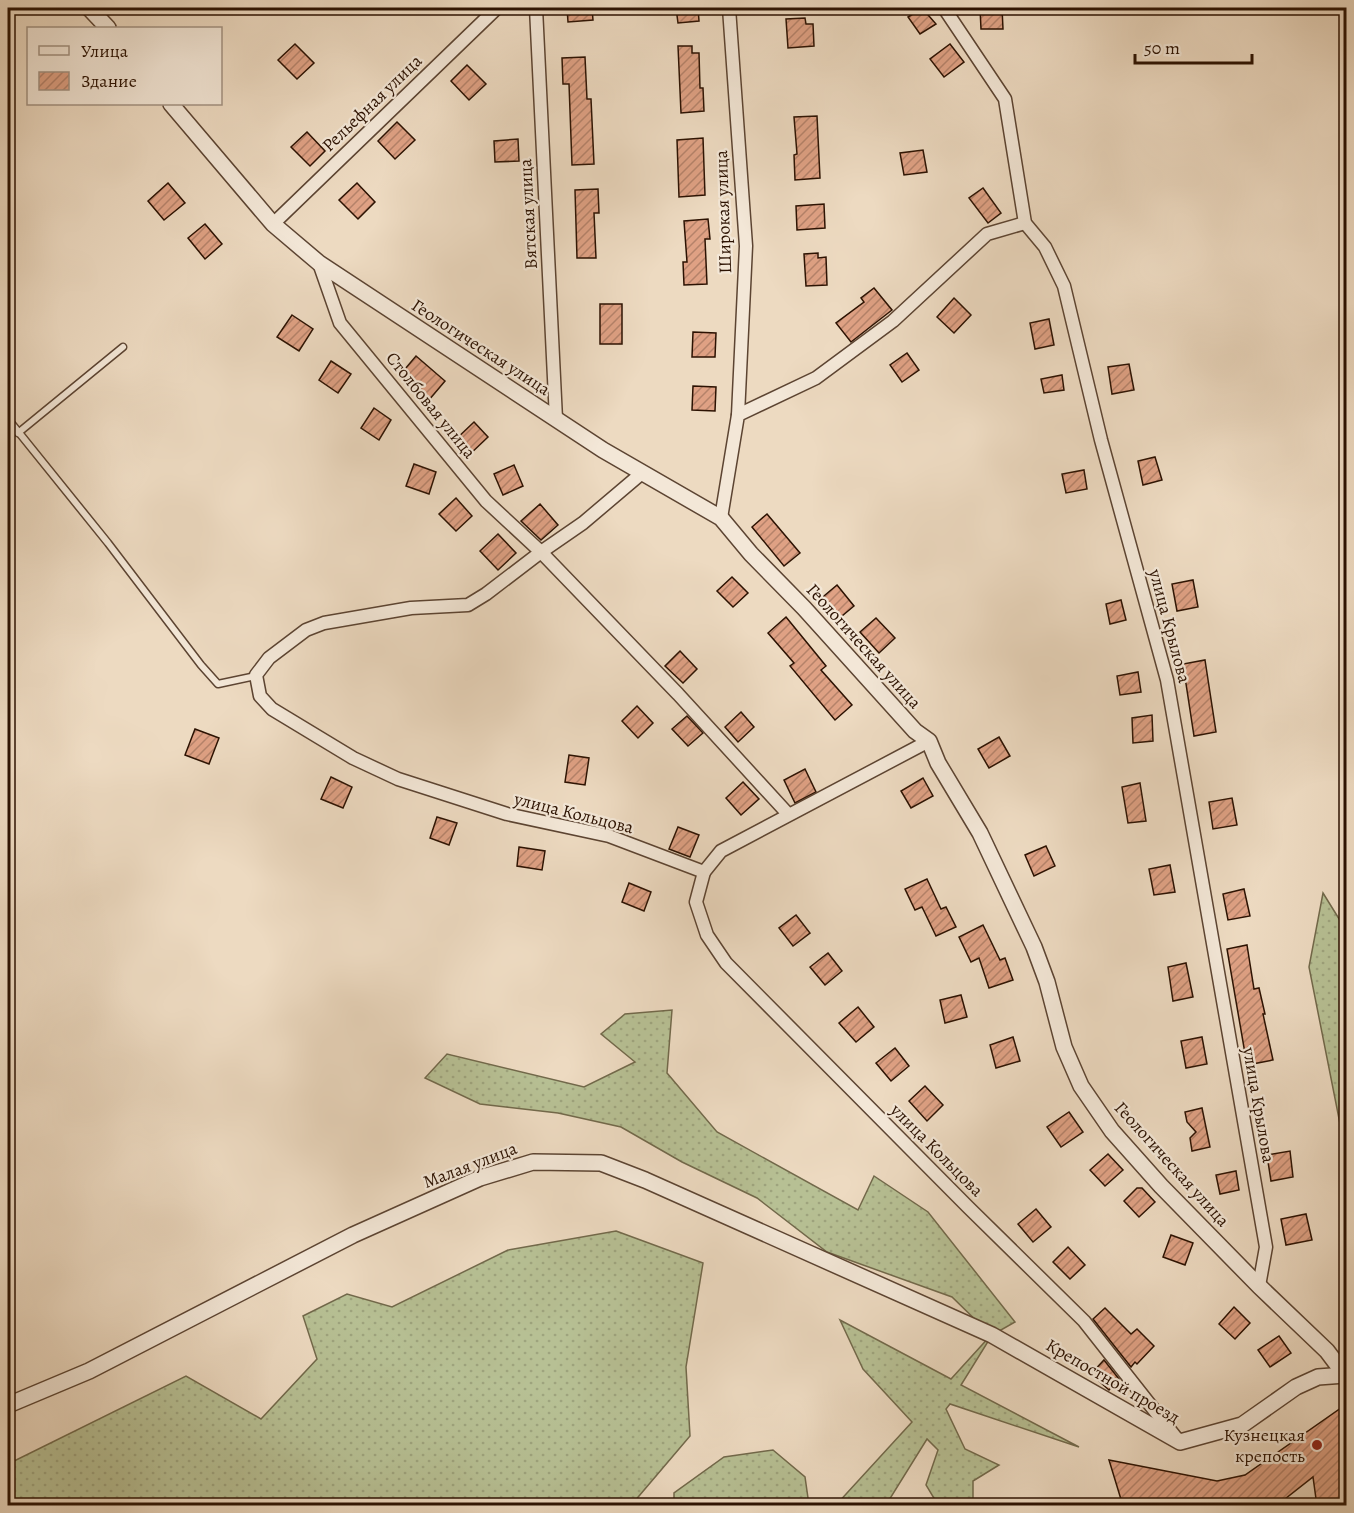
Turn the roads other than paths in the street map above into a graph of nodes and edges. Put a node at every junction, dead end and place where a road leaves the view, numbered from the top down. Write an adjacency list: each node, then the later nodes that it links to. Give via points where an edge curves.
1 (89, 8): 6 (street)
2 (496, 8): 9 (street, Рельефная улица)
3 (536, 8): 14 (street, Вятская улица)
4 (729, 8): 12 (street, Широкая улица, via 746,246)
5 (944, 8): 8 (street, via 1005,99)
6 (107, 27)
7 (172, 105): 9 (street, Геологическая улица)
8 (1025, 223): 12 (street, via 987,234 893,321 816,378); 23 (street, улица Крылова, via 1045,247 1064,286 1101,440 1167,680 1266,1247)
9 (273, 224): 10 (street, Геологическая улица)
10 (320, 263): 14 (street, Геологическая улица); 18 (street, Столбовая улица, via 340,323 486,501)
11 (123, 347): 15 (lane)
12 (738, 415): 17 (street, Широкая улица)
13 (8, 419): 15 (lane)
14 (556, 419): 16 (street, Геологическая улица)
15 (18, 434): 19 (lane, via 218,684)
16 (642, 473): 17 (street, Геологическая улица); 18 (street, via 584,524)
17 (721, 518): 20 (street, Геологическая улица, via 901,716)
18 (541, 552): 19 (street, via 468,605 411,608 306,630 269,657); 21 (street, Столбовая улица)
19 (256, 675): 22 (street, улица Кольцова, via 260,696 272,709 353,758 398,779 507,814 609,836)
20 (929, 741): 21 (street); 23 (street, Геологическая улица, via 980,833 1034,947 1064,1047 1081,1086 1112,1131)
21 (788, 814): 22 (street, via 721,851)
22 (704, 872): 27 (street, улица Кольцова, via 696,902 707,935 726,963 1084,1321)
23 (1259, 1286): 25 (street, Геологическая улица, via 1327,1350)
24 (992, 1335): 26 (street, Малая улица, via 601,1163 533,1162 480,1178 353,1235 89,1371); 27 (street, Крепостной проезд)
25 (1346, 1376): 27 (street, Крепостной проезд, via 1318,1377 1296,1387 1242,1425)
26 (8, 1406)
27 (1180, 1442)

